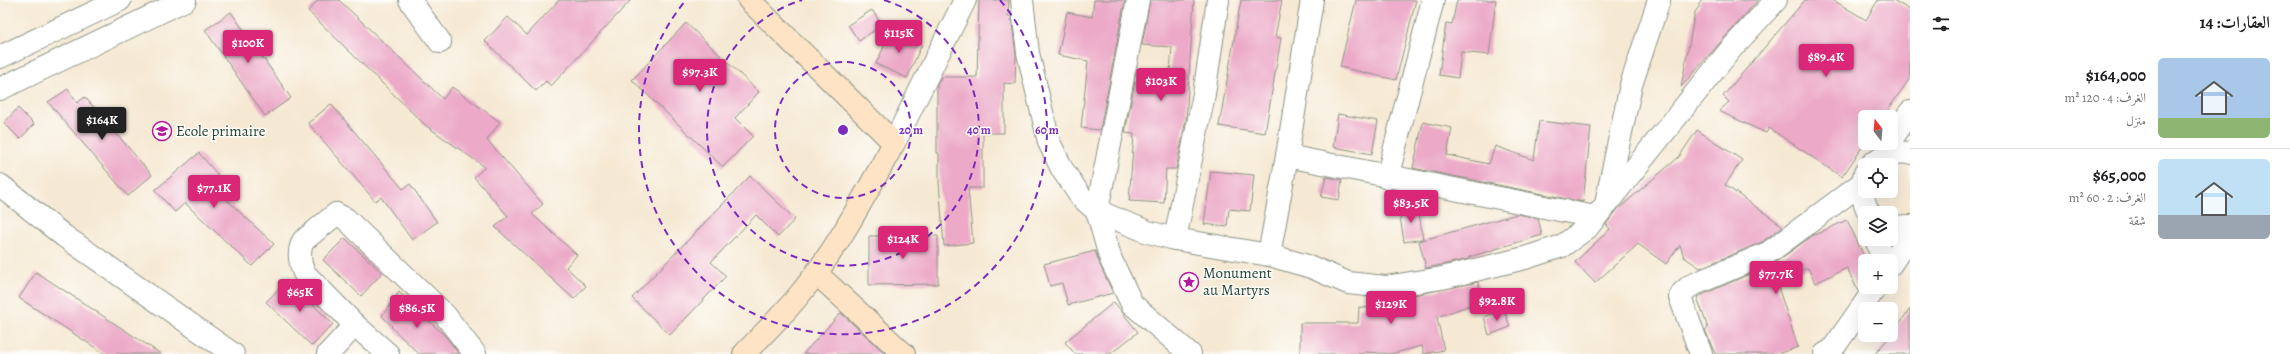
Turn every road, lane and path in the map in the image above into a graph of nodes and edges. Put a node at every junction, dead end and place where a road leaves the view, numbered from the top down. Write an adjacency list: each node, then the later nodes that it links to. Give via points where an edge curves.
1 (120, 0): 14 (street)
2 (185, 0): 15 (street)
3 (410, 0): 13 (street)
4 (750, 0): 17 (main road)
5 (965, 0): 17 (street)
6 (1022, 0): 26 (street, via 1028,53 1049,142 1062,169 1081,197)
7 (1138, 0): 26 (street)
8 (1218, 0): 30 (street, via 1204,94)
9 (1312, 0): 19 (street)
10 (1433, 0): 23 (street)
11 (1659, 0): 25 (street, via 1631,85)
12 (1776, 0): 25 (street, via 1731,49)
13 (440, 42)
14 (0, 57)
15 (0, 89)
16 (1910, 112): 20 (street)
17 (894, 143): 33 (main road, via 854,214)
18 (1910, 154): 21 (street, via 1894,152)
19 (1287, 156): 23 (street); 32 (street)
20 (1877, 158)
21 (1880, 158)
22 (1858, 176): 44 (street, via 1768,253 1690,286 1683,292 1680,297 1682,307)
23 (1387, 178): 25 (street)
24 (0, 185): 37 (street, via 64,236)
25 (1600, 210): 32 (street, via 1587,228 1562,246 1525,258 1442,278 1385,287 1348,283 1311,267)
26 (1097, 211): 30 (street, via 1148,232); 43 (street, via 1111,260 1132,304)
27 (1910, 226): 28 (street)
28 (1898, 227)
29 (1910, 235): 31 (street)
30 (1175, 239): 32 (street)
31 (1898, 254)
32 (1269, 255)
33 (816, 273): 41 (main road); 42 (main road)
34 (1871, 294): 36 (street)
35 (355, 325): 38 (street); 39 (street); 40 (street, via 304,273 300,263 300,247 303,241 336,214 346,219 445,316)
36 (1829, 353)
37 (233, 354)
38 (328, 354)
39 (388, 354)
40 (475, 354)
41 (744, 354)
42 (904, 354)
43 (1190, 354)
44 (1701, 354)

